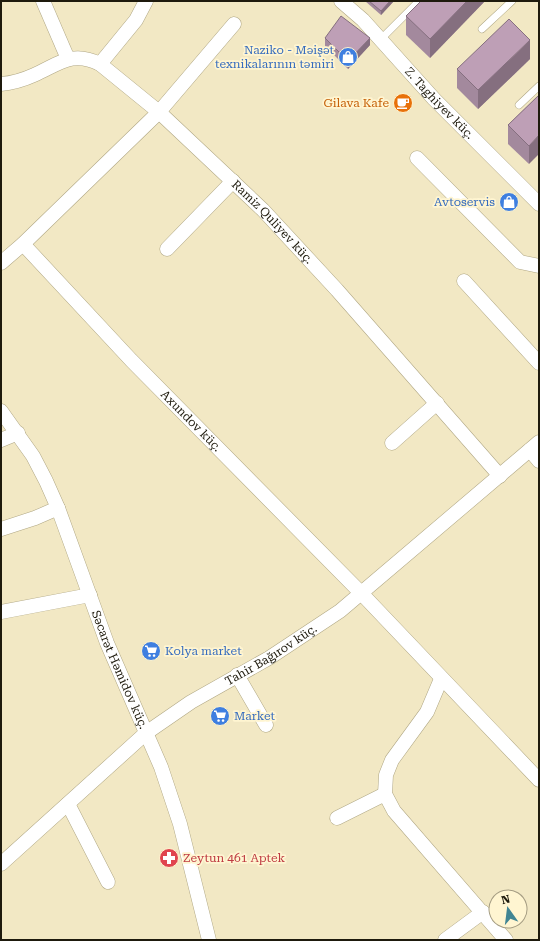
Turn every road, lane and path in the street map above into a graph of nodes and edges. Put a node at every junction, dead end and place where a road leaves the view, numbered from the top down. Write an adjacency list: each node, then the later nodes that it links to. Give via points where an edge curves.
1 (42, 1): 9 (street)
2 (146, 1): 10 (street, via 136,20)
3 (341, 1): 8 (street, Z. Taghiyev küç.)
4 (419, 1): 8 (lane)
5 (512, 1): 7 (lane)
6 (234, 24): 14 (street)
7 (482, 29)
8 (381, 39): 17 (street, Z. Taghiyev küç., via 434,99)
9 (68, 59): 10 (street, Ramiz Quliyev küç., via 89,59); 11 (street, Ramiz Quliyev küç., via 23,80)
10 (100, 64): 14 (street, Ramiz Quliyev küç.)
11 (1, 84)
12 (539, 86): 13 (lane)
13 (520, 105)
14 (159, 112): 16 (street, Ramiz Quliyev küç.); 18 (street)
15 (417, 158): 21 (street, via 520,262)
16 (234, 181): 19 (street); 24 (street, Ramiz Quliyev küç., via 305,254)
17 (539, 204)
18 (23, 244): 20 (street); 34 (street, Axundov küç., via 131,360)
19 (167, 249)
20 (1, 263)
21 (539, 266)
22 (464, 281): 23 (street)
23 (539, 363)
24 (437, 404): 28 (street); 31 (street, Ramiz Quliyev küç.)
25 (1, 411): 26 (street, Səcarət Həmidov küç.)
26 (18, 433): 27 (street); 32 (street, Səcarət Həmidov küç., via 33,456)
27 (1, 440)
28 (392, 443)
29 (535, 446): 30 (street); 31 (street, Tahir Bağırov küç.)
30 (539, 461)
31 (500, 476): 34 (street, Tahir Bağırov küç.)
32 (58, 508): 33 (street); 35 (street, Səcarət Həmidov küç.)
33 (1, 529)
34 (362, 594): 37 (street, Tahir Bağırov küç., via 321,625); 38 (street, Axundov küç.)
35 (90, 595): 36 (street); 40 (street, Səcarət Həmidov küç., via 122,681)
36 (1, 612)
37 (237, 675): 39 (street); 40 (street, Tahir Bağırov küç.)
38 (441, 679): 41 (street, Axundov küç.); 42 (street, via 427,712 392,760 386,775)
39 (266, 725)
40 (146, 733): 43 (street, Tahir Bağırov küç.); 48 (street, Səcarət Həmidov küç., via 161,767 180,824)
41 (539, 780)
42 (385, 794): 44 (street); 47 (street, via 394,811)
43 (68, 804): 45 (street, Tahir Bağırov küç.); 46 (street)
44 (337, 818)
45 (1, 864)
46 (108, 882)
47 (482, 912): 49 (street); 50 (street)
48 (209, 940)
49 (445, 940)
50 (506, 940)

